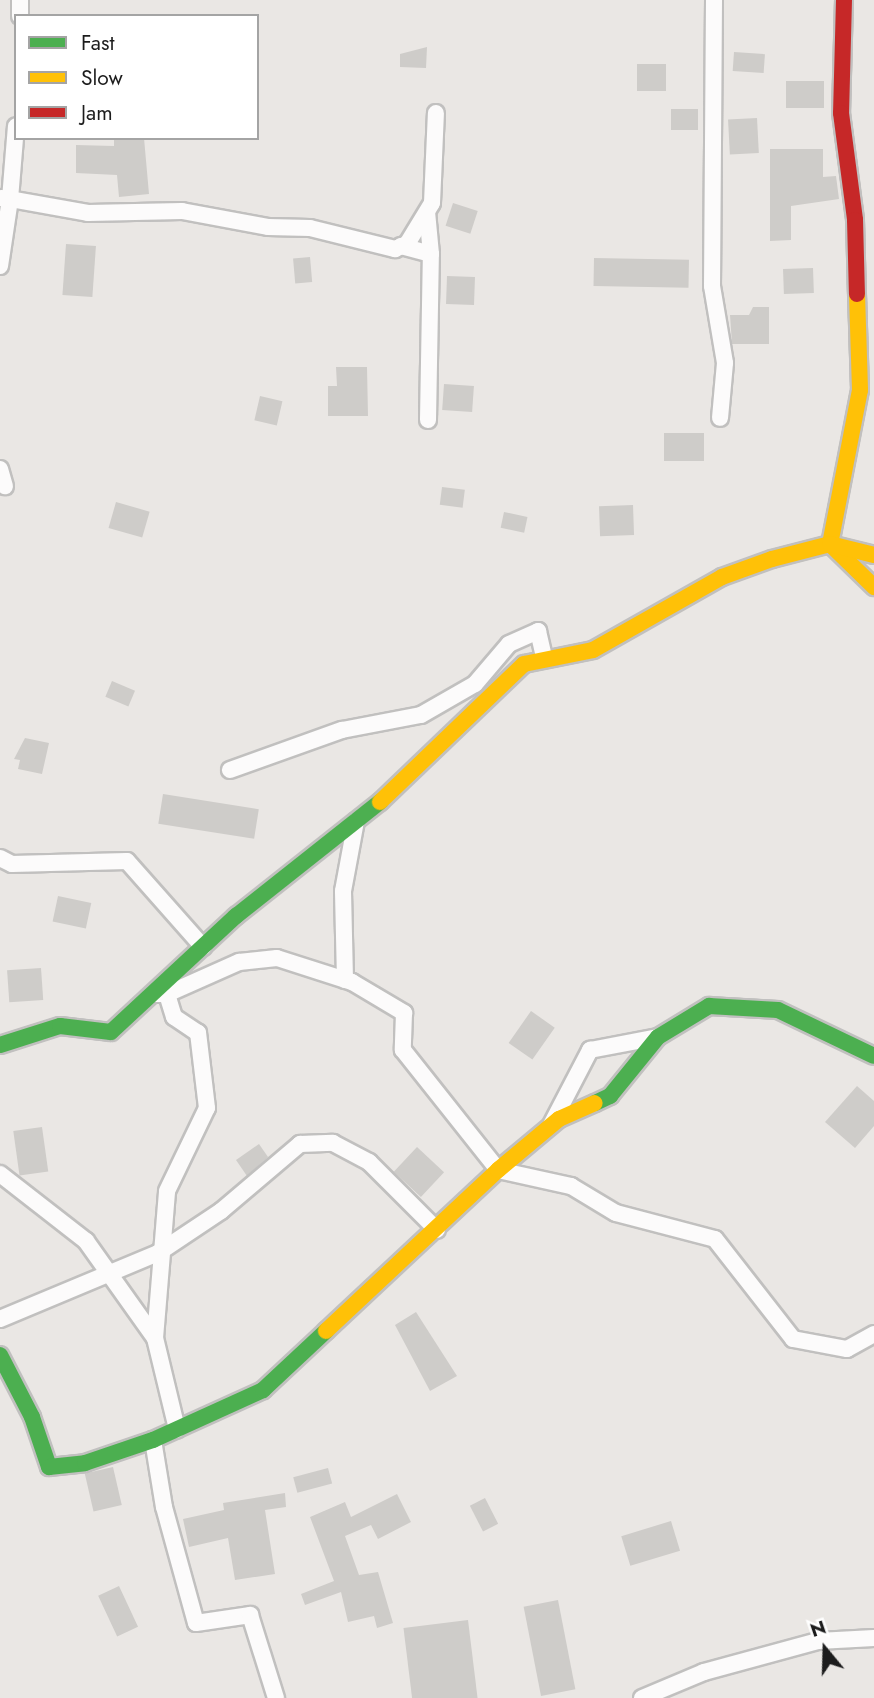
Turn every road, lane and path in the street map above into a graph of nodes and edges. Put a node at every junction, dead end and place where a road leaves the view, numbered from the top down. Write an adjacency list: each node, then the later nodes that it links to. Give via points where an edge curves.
1 (714, 0): 10 (street, via 712,286 724,363)
2 (844, 0): 14 (street, via 841,113 855,220 860,390)
3 (436, 113): 6 (street, via 432,203)
4 (14, 139): 5 (street)
5 (5, 198): 7 (street, via 88,212 182,211 268,227 310,228 376,248); 9 (street)
6 (426, 212): 7 (street); 8 (street)
7 (401, 246): 8 (street)
8 (431, 254): 11 (street)
9 (0, 266)
10 (720, 418)
11 (428, 420)
12 (0, 468): 13 (street)
13 (5, 486)
14 (830, 544): 15 (street); 16 (street); 17 (street, via 722,577 593,650)
15 (874, 555)
16 (874, 587)
17 (544, 657): 18 (street, via 538,631 509,644 475,684 421,715 342,730); 19 (street, via 510,673)
18 (230, 770)
19 (356, 821): 21 (street); 22 (street, via 343,891)
20 (0, 858): 21 (street, via 12,864 127,861)
21 (203, 947): 23 (street)
22 (345, 980): 23 (street, via 277,958 239,962); 28 (street, via 404,1013 403,1050)
23 (160, 994): 25 (street, via 111,1032 60,1026 25,1033); 31 (street, via 174,1017 198,1033 207,1108 167,1191)
24 (657, 1037): 26 (street, via 709,1006 778,1010); 27 (street, via 610,1096); 27 (street, via 590,1050)
25 (0, 1045)
26 (874, 1056)
27 (550, 1127): 28 (street)
28 (498, 1170): 30 (street); 34 (street, via 571,1186 616,1213 715,1238 793,1339 847,1349)
29 (0, 1174): 32 (street, via 86,1241)
30 (437, 1230): 31 (street, via 369,1161 333,1143 300,1144 221,1211); 37 (street, via 263,1390)
31 (163, 1251): 32 (street); 35 (street)
32 (106, 1275): 33 (street); 35 (street)
33 (0, 1319)
34 (874, 1334)
35 (155, 1338): 37 (street)
36 (0, 1355): 38 (street, via 32,1418 49,1467 85,1463)
37 (177, 1429): 38 (street)
38 (153, 1440): 40 (street, via 164,1507 196,1623 250,1615)
39 (874, 1638): 41 (street, via 818,1641 704,1672)
40 (276, 1698)
41 (642, 1698)

